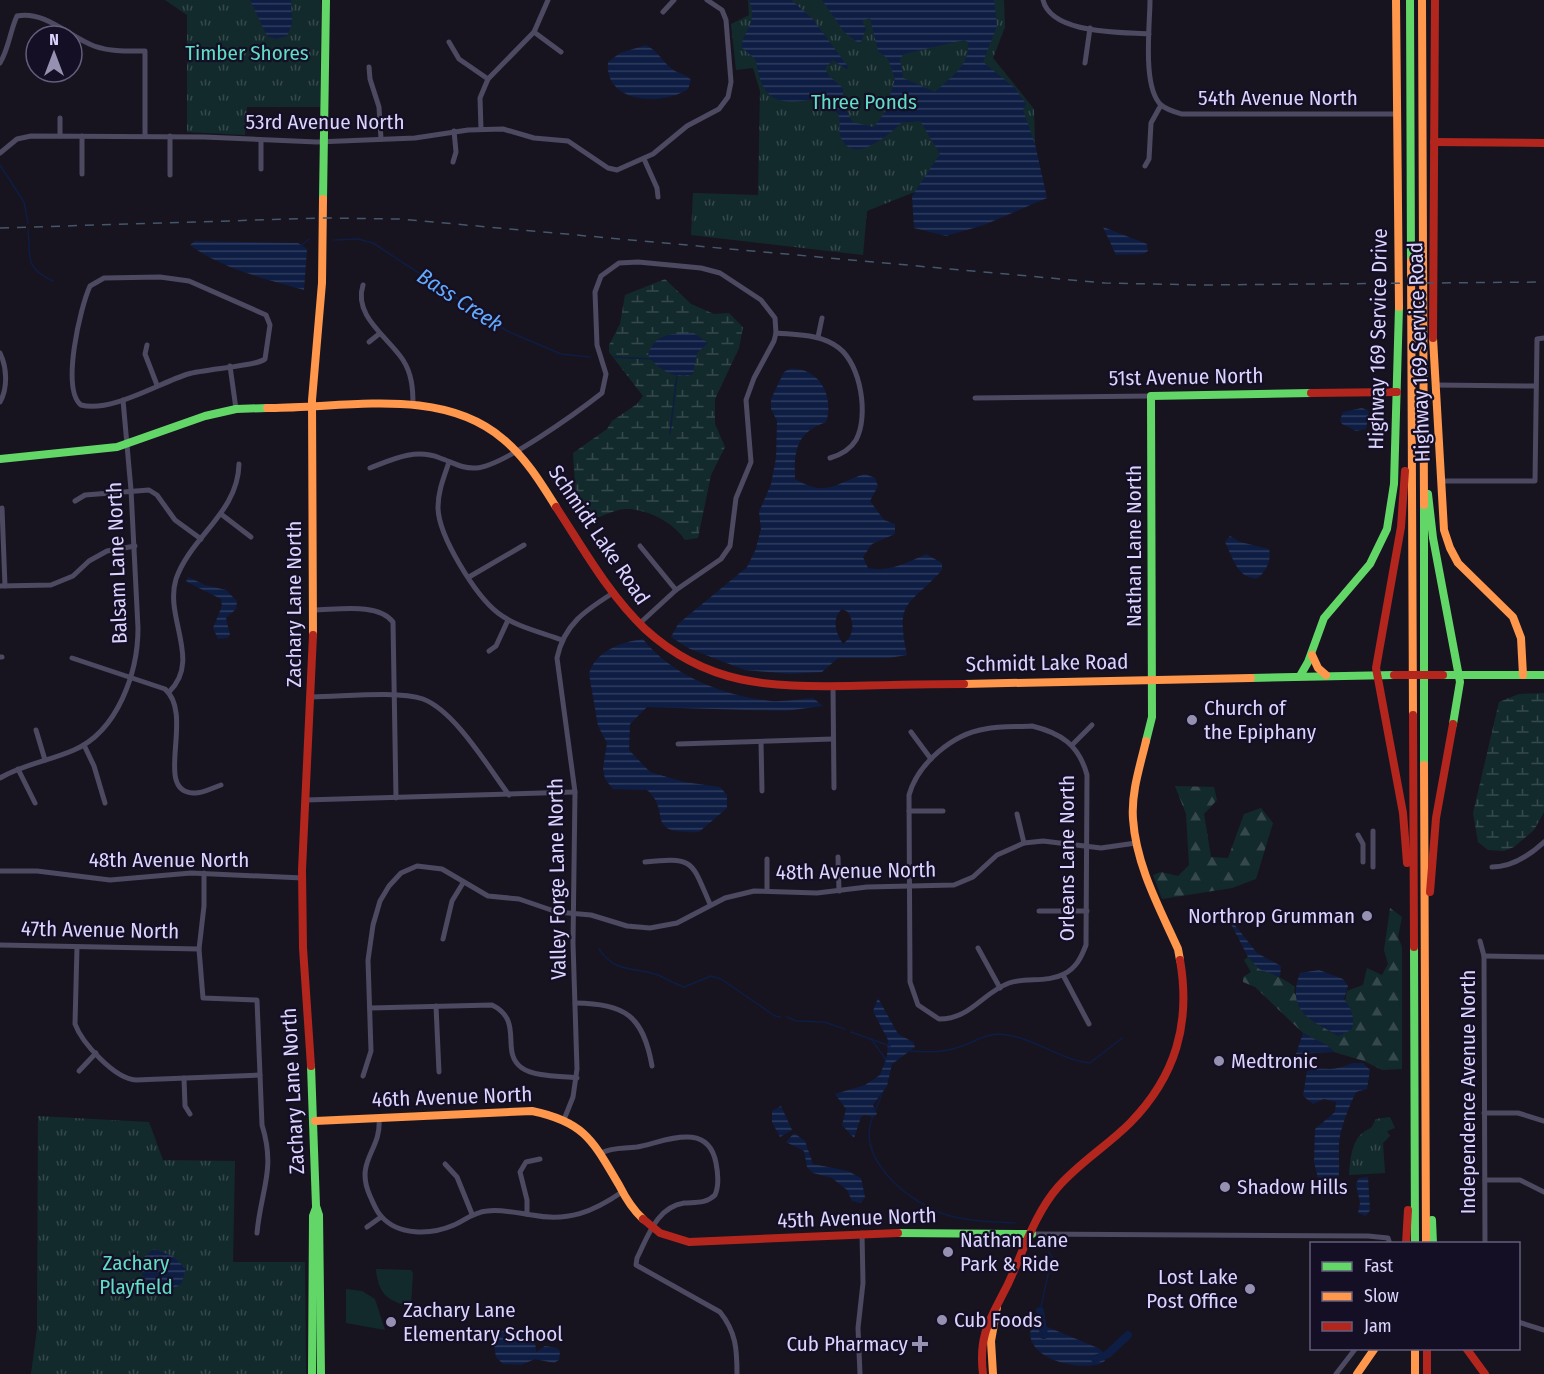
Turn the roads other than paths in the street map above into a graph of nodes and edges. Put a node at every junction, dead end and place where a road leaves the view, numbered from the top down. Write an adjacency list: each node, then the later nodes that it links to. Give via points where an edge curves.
1 (326, 0): 32 (main road, Zachary Lane North)
2 (548, 0): 13 (street)
3 (674, 0): 11 (street)
4 (707, 0): 36 (street, via 722,10 726,20 731,82 728,97 719,109 687,126)
5 (1043, 0): 12 (street, via 1056,20)
6 (1150, 0): 14 (street)
7 (1396, 0): 22 (main road, Highway 169 Service Drive)
8 (1410, 0): 64 (main road)
9 (1422, 0): 65 (main road)
10 (1435, 0): 33 (main road, Highway 169 Service Road)
11 (663, 12)
12 (1090, 28): 14 (street); 18 (street)
13 (534, 32): 16 (street); 20 (street)
14 (1149, 34): 21 (street, via 1151,88)
15 (449, 42): 20 (street, via 459,59)
16 (561, 52)
17 (0, 63): 28 (street, via 17,16 23,14 47,21 103,49 145,51)
18 (1085, 63)
19 (369, 68): 30 (street, via 380,107)
20 (488, 78): 24 (street, via 480,98)
21 (1161, 105): 22 (street, 54th Avenue North, via 1182,114); 38 (street, via 1151,123)
22 (1397, 114): 56 (main road, Highway 169 Service Drive)
23 (60, 118): 26 (street)
24 (481, 129): 25 (street, 53rd Avenue North); 36 (street, 53rd Avenue North, via 503,129 534,138 568,141 613,170)
25 (454, 132): 30 (street, 53rd Avenue North); 37 (street)
26 (60, 136): 27 (street, 53rd Avenue North); 35 (street, 53rd Avenue North, via 16,139)
27 (82, 136): 28 (street, 53rd Avenue North); 40 (street)
28 (145, 136): 29 (street, 53rd Avenue North)
29 (170, 136): 31 (street, 53rd Avenue North); 41 (street)
30 (381, 139): 32 (street, 53rd Avenue North)
31 (261, 141): 32 (street, 53rd Avenue North); 39 (street)
32 (325, 142): 62 (main road, Zachary Lane North, via 322,283)
33 (1434, 142): 34 (main road); 54 (main road, Highway 169 Service Road)
34 (1544, 144)
35 (0, 153)
36 (644, 159): 42 (street)
37 (453, 162)
38 (1145, 166)
39 (261, 169)
40 (82, 174)
41 (170, 175)
42 (657, 196)
43 (363, 285): 46 (street, via 360,294)
44 (822, 318): 47 (street)
45 (777, 333): 47 (street); 67 (street, via 775,318 761,300 730,277 710,269 619,263 606,272 595,292 597,345 606,374 602,393); 85 (street, via 746,400 752,453 736,498 730,546 721,559)
46 (379, 334): 49 (street); 61 (street, via 408,369)
47 (818, 338): 68 (street, via 838,348 856,371 860,392 859,430 852,445)
48 (1540, 338): 55 (street)
49 (369, 342)
50 (147, 345): 53 (street, via 145,354)
51 (0, 353): 60 (street, via 5,373)
52 (230, 366): 53 (street); 59 (street, via 258,363 267,355 270,325 266,315 189,282 160,277 104,278 92,284 88,292 76,338 74,393 81,405); 63 (street)
53 (157, 385): 59 (street)
54 (1435, 385): 55 (street); 73 (main road, Highway 169 Service Road)
55 (1536, 386): 73 (street, via 1535,481)
56 (1397, 392): 57 (main road, 51st Avenue North); 92 (main road, Highway 169 Service Drive, via 1391,508 1385,535 1371,564 1324,618)
57 (1151, 396): 58 (street, 51st Avenue North); 101 (main road, Nathan Lane North)
58 (975, 398)
59 (123, 400): 66 (street, Balsam Lane North)
60 (0, 402)
61 (413, 405): 62 (main road, Schmidt Lake Road); 67 (main road, Schmidt Lake Road, via 466,416 497,433)
62 (312, 408): 63 (main road, Schmidt Lake Road); 87 (main road, Zachary Lane North)
63 (236, 409): 66 (main road, Schmidt Lake Road, via 204,416)
64 (1411, 422): 96 (main road, via 1401,527); 155 (main road)
65 (1423, 438): 94 (main road, via 1433,538); 156 (main road)
66 (127, 444): 69 (main road, Schmidt Lake Road); 74 (street, Balsam Lane North)
67 (517, 451): 70 (street, via 495,464 476,468); 86 (main road, Schmidt Lake Road)
68 (830, 458)
69 (0, 459)
70 (449, 462): 72 (street, via 432,455 411,454); 83 (street, via 438,499 439,519)
71 (239, 464): 77 (street, via 237,484)
72 (370, 468)
73 (1441, 481): 97 (main road, Highway 169 Service Road, via 1444,530 1450,550 1464,572 1497,597 1511,615 1522,639)
74 (131, 490): 75 (street, via 85,495); 79 (street, via 153,492 175,520); 81 (street, Balsam Lane North)
75 (75, 501)
76 (2, 508): 84 (street)
77 (221, 514): 78 (street); 79 (street)
78 (251, 537)
79 (201, 539): 103 (street, via 176,580 174,614 184,661 180,680)
80 (524, 545): 83 (street)
81 (135, 546): 84 (street, via 107,551 73,576 51,585); 100 (street, Balsam Lane North, via 138,645)
82 (640, 546): 85 (street)
83 (469, 577): 88 (street, via 482,597)
84 (2, 586)
85 (676, 590): 89 (street)
86 (613, 592): 89 (main road, Schmidt Lake Road); 90 (street, via 579,616)
87 (313, 610): 104 (street, via 376,610 387,614 394,625); 105 (main road, Zachary Lane North)
88 (508, 620): 90 (street); 91 (street, via 496,646)
89 (639, 624): 102 (main road, Schmidt Lake Road, via 670,651 722,677 772,687)
90 (562, 640): 121 (street, Valley Forge Lane North, via 557,667 564,694)
91 (489, 651)
92 (1312, 655): 95 (main road, via 1318,668); 99 (main road, Highway 169 Service Drive)
93 (72, 658): 100 (street)
94 (1460, 674): 96 (main road, Schmidt Lake Road, bridge); 97 (main road, Schmidt Lake Road); 156 (main road, via 1435,828)
95 (1328, 675): 96 (main road, Schmidt Lake Road); 99 (main road, Schmidt Lake Road)
96 (1376, 675): 155 (main road, via 1404,821)
97 (1523, 675): 98 (main road, Schmidt Lake Road)
98 (1544, 675)
99 (1300, 676): 101 (main road, Schmidt Lake Road)
100 (132, 677): 103 (street); 112 (street, Balsam Lane North, via 111,716)
101 (1153, 679): 102 (main road, Schmidt Lake Road); 134 (main road, Nathan Lane North, via 1152,717 1133,799)
102 (833, 686): 109 (street)
103 (169, 692): 118 (street, via 179,728 173,763 176,780 182,789 192,793)
104 (394, 696): 105 (street); 122 (street, via 421,698 444,712); 123 (street)
105 (312, 697): 124 (main road, Zachary Lane North)
106 (1092, 725): 113 (street, Orleans Lane North)
107 (36, 730): 114 (street)
108 (910, 732): 115 (street)
109 (833, 739): 110 (street); 119 (street)
110 (761, 742): 111 (street); 120 (street)
111 (678, 744)
112 (84, 745): 114 (street); 126 (street)
113 (1072, 745): 115 (street, via 1057,734 1032,726 997,727 971,733); 135 (street, Orleans Lane North, via 1087,775)
114 (45, 759): 116 (street)
115 (932, 759): 127 (street, via 922,767 912,785)
116 (18, 769): 117 (street); 125 (street)
117 (0, 778)
118 (220, 785)
119 (834, 788)
120 (762, 791)
121 (575, 792): 122 (street); 152 (street, Valley Forge Lane North)
122 (509, 795): 123 (street)
123 (396, 798): 124 (street)
124 (305, 800): 144 (main road, Zachary Lane North)
125 (35, 803)
126 (105, 803)
127 (909, 811): 128 (street); 146 (street)
128 (943, 811)
129 (1017, 814): 133 (street)
130 (1372, 831): 140 (street)
131 (1359, 835): 139 (street)
132 (1544, 842): 141 (street, via 1519,860)
133 (1024, 843): 135 (street, 48th Avenue North, via 1043,841); 146 (street, 48th Avenue North, via 997,855 960,884)
134 (1136, 843): 135 (street, 48th Avenue North); 199 (main road, Nathan Lane North, via 1148,884 1172,930 1182,967 1184,1005 1179,1041 1155,1094 1129,1124 1069,1173 1048,1200)
135 (1088, 847): 151 (street, Orleans Lane North)
136 (838, 856): 148 (street)
137 (767, 859): 147 (street)
138 (645, 862): 149 (street, via 687,861)
139 (1364, 862)
140 (1373, 867)
141 (1492, 867)
142 (0, 871): 143 (street, 48th Avenue North, via 110,880)
143 (204, 873): 144 (street, 48th Avenue North); 160 (street)
144 (303, 878): 181 (main road, Zachary Lane North, via 304,968)
145 (463, 883): 152 (street, 48th Avenue North, via 488,896 519,899 557,912); 153 (street, via 452,901); 167 (street, 48th Avenue North, via 442,869 425,866 401,873 389,886 380,901 371,937)
146 (909, 886): 148 (street, 48th Avenue North); 164 (street, via 911,990 918,1005 939,1019 956,1018 972,1011)
147 (767, 889): 148 (street, 48th Avenue North, via 801,893); 149 (street, 48th Avenue North, via 740,893)
148 (839, 891)
149 (710, 904): 152 (street, 48th Avenue North, via 688,918 660,927 639,928)
150 (1039, 911): 151 (street)
151 (1087, 911): 163 (street, Orleans Lane North, via 1086,945 1078,963)
152 (573, 913): 165 (street, Valley Forge Lane North)
153 (443, 939)
154 (1480, 941): 161 (street, Independence Avenue North)
155 (1413, 943): 184 (main road)
156 (1425, 944): 187 (main road)
157 (0, 945): 158 (street, 47th Avenue North)
158 (77, 947): 160 (street, 47th Avenue North); 169 (street, via 75,1024)
159 (978, 948): 164 (street)
160 (199, 949): 173 (street, via 203,999 257,1000)
161 (1484, 956): 162 (street); 177 (street, Independence Avenue North)
162 (1544, 957)
163 (1063, 975): 164 (street, via 1018,981); 168 (street)
164 (1000, 988)
165 (575, 1003): 170 (street, via 604,1004 633,1018 645,1035); 176 (street, Valley Forge Lane North)
166 (436, 1006): 167 (street); 172 (street); 176 (street, via 492,1005 510,1023 517,1064 527,1070)
167 (370, 1008): 174 (street, via 370,1051)
168 (1089, 1024)
169 (96, 1053): 171 (street); 175 (street, via 125,1078)
170 (652, 1066)
171 (79, 1071)
172 (439, 1072)
173 (260, 1075): 175 (street); 197 (street, via 269,1173 260,1202)
174 (363, 1076)
175 (184, 1078): 178 (street, via 185,1106)
176 (577, 1078): 180 (street, Valley Forge Lane North)
177 (1484, 1113): 182 (street, via 1518,1113); 188 (street, Independence Avenue North)
178 (190, 1114)
179 (380, 1118): 180 (main road, 46th Avenue North, via 532,1111); 181 (main road, 46th Avenue North); 194 (street, via 380,1134 364,1169 366,1186)
180 (565, 1118): 183 (main road, 46th Avenue North, via 584,1130)
181 (315, 1121): 191 (main road, Zachary Lane North)
182 (1544, 1121)
183 (601, 1153): 189 (main road, 46th Avenue North); 196 (street, via 674,1138 702,1140 711,1147 717,1167 715,1195 707,1201 670,1208)
184 (1413, 1154): 201 (main road); 202 (main road)
185 (540, 1159): 193 (street, via 526,1162 520,1172)
186 (445, 1164): 192 (street, via 457,1178)
187 (1426, 1170): 203 (main road); 204 (main road)
188 (1485, 1180): 190 (street, via 1521,1180); 205 (street, Independence Avenue North)
189 (622, 1192): 193 (street, via 598,1208 574,1217); 196 (main road, 45th Avenue North)
190 (1544, 1192)
191 (316, 1208): 214 (main road, Zachary Lane North); 215 (main road, Zachary Lane North, via 320,1215)
192 (472, 1214): 193 (street, via 494,1210); 194 (street, via 446,1228 415,1232 400,1229)
193 (527, 1214)
194 (381, 1216): 195 (street)
195 (367, 1227)
196 (652, 1228): 198 (main road, 45th Avenue North, via 688,1242); 216 (street, via 636,1265 720,1312 737,1342)
197 (257, 1233)
198 (862, 1233): 199 (main road, 45th Avenue North); 217 (street)
199 (1032, 1234): 200 (street, 45th Avenue North); 206 (main road, Nathan Lane North)
200 (1389, 1241)
201 (1406, 1242)
202 (1415, 1242)
203 (1426, 1242)
204 (1434, 1242)
205 (1485, 1242)
206 (997, 1306): 218 (main road, Nathan Lane North, via 989,1314 984,1331); 219 (main road, Nathan Lane North, via 991,1341)
207 (1520, 1323): 208 (street)
208 (1544, 1330)
209 (1354, 1350): 220 (street)
210 (1374, 1350): 221 (main road)
211 (1415, 1350): 222 (main road)
212 (1427, 1350): 223 (main road)
213 (1467, 1350): 224 (main road)
214 (312, 1374)
215 (321, 1374)
216 (737, 1374)
217 (860, 1374)
218 (983, 1374)
219 (993, 1374)
220 (1336, 1374)
221 (1357, 1374)
222 (1415, 1374)
223 (1427, 1374)
224 (1485, 1374)

